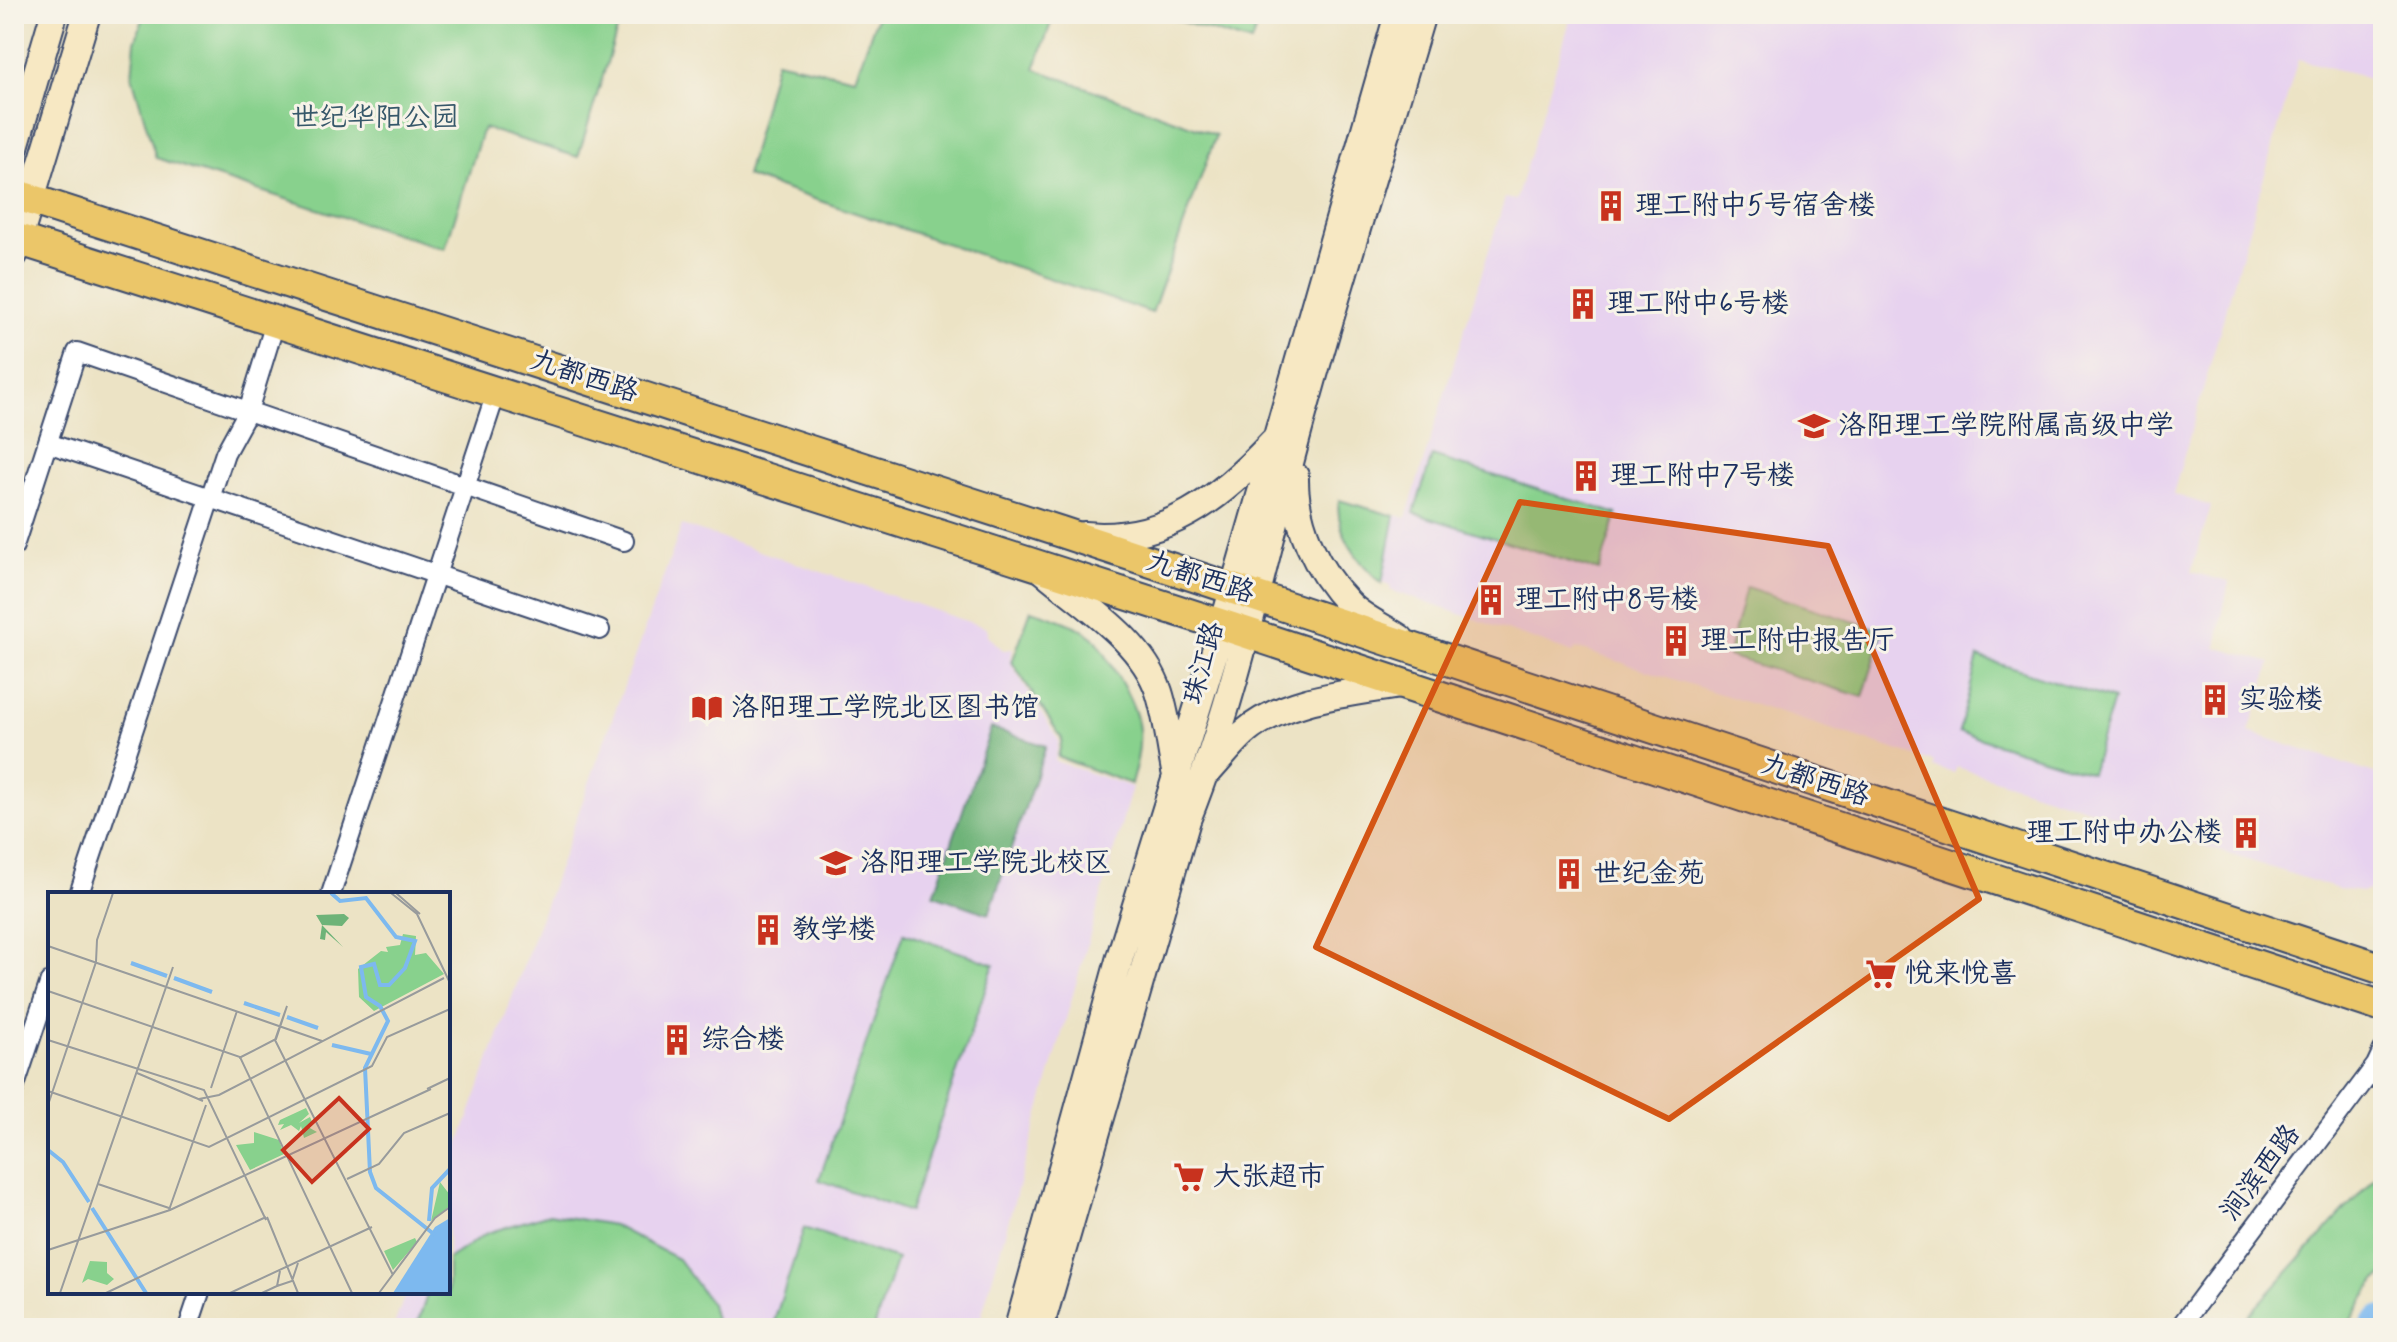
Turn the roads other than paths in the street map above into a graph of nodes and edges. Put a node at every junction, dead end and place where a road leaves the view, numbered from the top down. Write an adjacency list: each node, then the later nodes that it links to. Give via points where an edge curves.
1 (54, 14): 5 (main road)
2 (87, 14): 6 (main road)
3 (1398, 14): 11 (main road, 珠江路)
4 (1422, 14): 11 (main road, 珠江路)
5 (14, 150)
6 (23, 196): 7 (main road); 15 (main road, 九都西路)
7 (16, 244): 8 (main road, 九都西路)
8 (275, 323): 9 (main road, 九都西路); 10 (street)
9 (496, 393): 13 (street); 18 (main road, 九都西路)
10 (248, 411): 12 (street, via 77,352); 13 (street); 14 (street, via 225,453)
11 (1287, 437): 15 (main road, via 1204,506 1160,527 1102,537); 20 (main road, 珠江路); 23 (main road, via 1300,523 1314,556 1350,605)
12 (48, 443): 14 (street); 17 (street)
13 (466, 486): 16 (street); 19 (street)
14 (211, 498): 19 (street); 27 (street)
15 (1061, 532): 20 (main road, 九都西路)
16 (624, 541)
17 (14, 546)
18 (1036, 565): 21 (main road, 九都西路); 25 (main road, via 1141,655 1158,689)
19 (437, 575): 22 (street); 28 (street)
20 (1245, 593): 21 (main road, 珠江路); 23 (main road, 九都西路)
21 (1235, 629): 24 (main road, 九都西路); 25 (main road, 珠江路); 26 (main road, 珠江路)
22 (600, 630)
23 (1427, 655): 29 (main road, 九都西路)
24 (1406, 684): 26 (main road, via 1314,699 1272,716 1246,732); 31 (main road, 九都西路)
25 (1176, 776): 36 (main road, 珠江路, via 1120,957)
26 (1205, 776): 37 (main road, 珠江路, via 1187,820)
27 (80, 892)
28 (332, 892)
29 (2383, 969)
30 (48, 987): 33 (street)
31 (2383, 1007)
32 (2383, 1050): 38 (street, 涧滨西路)
33 (14, 1089)
34 (199, 1294): 35 (street)
35 (188, 1328)
36 (1018, 1328)
37 (1040, 1328)
38 (2179, 1328)

